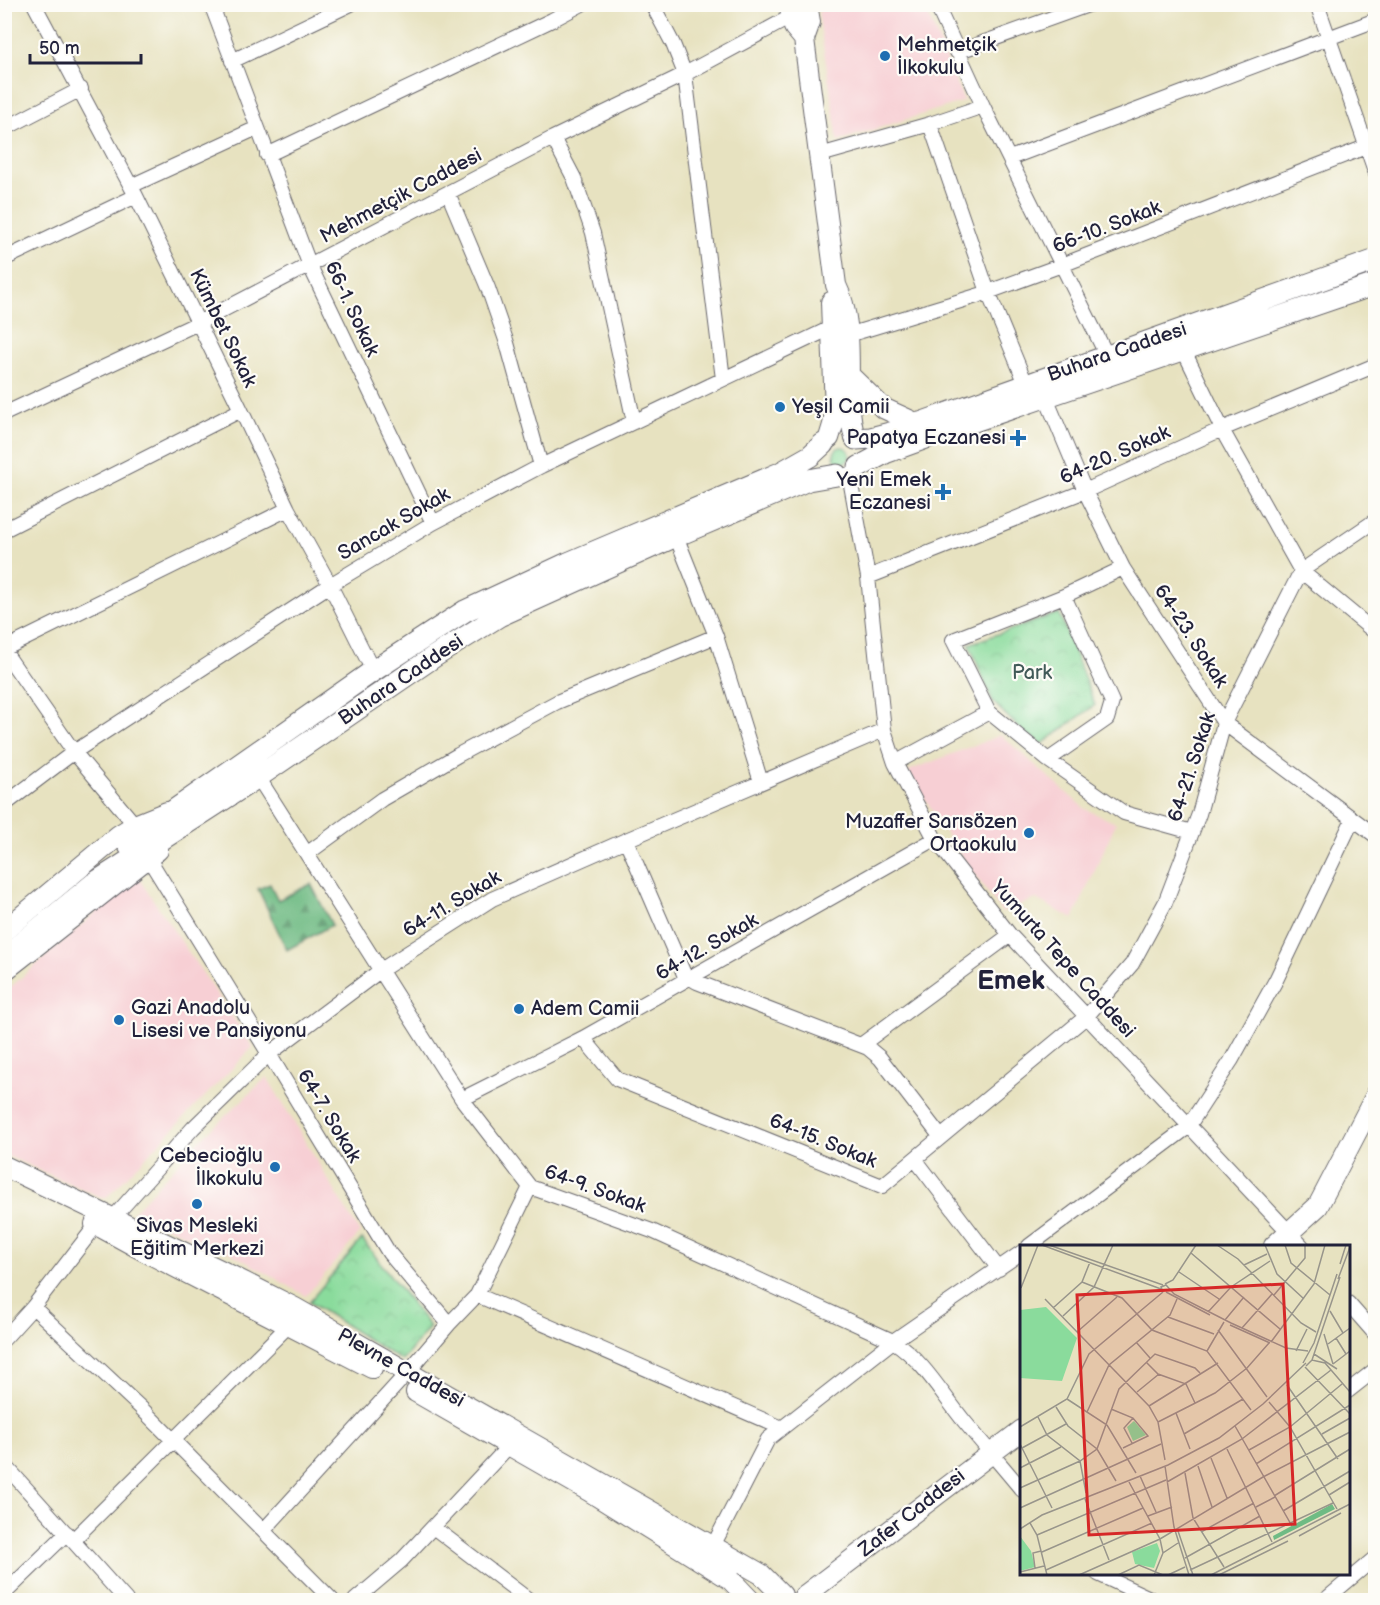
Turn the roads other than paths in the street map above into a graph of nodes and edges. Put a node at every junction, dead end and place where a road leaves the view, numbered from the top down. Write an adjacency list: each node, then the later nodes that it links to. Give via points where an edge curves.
1 (34, 4): 15 (street, Kümbet Sokak)
2 (211, 4): 13 (street, 66-1. Sokak)
3 (351, 4): 13 (street)
4 (582, 4): 22 (street)
5 (652, 4): 14 (street)
6 (936, 4): 12 (street)
7 (1091, 4): 12 (street)
8 (1317, 4): 11 (street)
9 (802, 8): 14 (street, Mehmetçik Caddesi); 23 (street, via 810,22 804,39)
10 (1376, 20): 11 (street)
11 (1328, 37): 21 (street); 24 (street)
12 (957, 52): 16 (street)
13 (232, 61): 18 (street, 66-1. Sokak)
14 (685, 74): 20 (street, Mehmetçik Caddesi); 40 (street)
15 (81, 89): 19 (street); 26 (street, Kümbet Sokak)
16 (983, 106): 17 (street); 24 (street)
17 (930, 124): 23 (street); 33 (street)
18 (257, 128): 22 (street, 66-1. Sokak); 26 (street)
19 (4, 129)
20 (553, 138): 27 (street, Mehmetçik Caddesi); 45 (street, via 574,177 593,233)
21 (1370, 145): 25 (street); 30 (street, 66-10. Sokak)
22 (267, 155): 31 (street, 66-1. Sokak)
23 (820, 155): 35 (street, via 836,285 831,297)
24 (1010, 158): 30 (street)
25 (1376, 174)
26 (133, 191): 28 (street); 34 (street, Kümbet Sokak)
27 (448, 193): 31 (street, Mehmetçik Caddesi); 50 (street, via 507,343)
28 (4, 258)
29 (1376, 260): 37 (main road, Buhara Caddesi)
30 (1062, 265): 33 (street, 66-10. Sokak); 37 (street)
31 (310, 266): 34 (street, Mehmetçik Caddesi); 55 (street, 66-1. Sokak)
32 (1376, 284): 36 (main road, Buhara Caddesi)
33 (988, 292): 35 (street, 66-10. Sokak); 41 (street)
34 (198, 324): 43 (street, Kümbet Sokak); 44 (street, Mehmetçik Caddesi)
35 (842, 328): 39 (street); 40 (street, Sancak Sokak); 49 (street, via 835,411)
36 (1184, 351): 42 (main road, Buhara Caddesi); 47 (street)
37 (1107, 356): 41 (main road, Buhara Caddesi)
38 (1376, 365): 47 (street, 64-20. Sokak)
39 (850, 376): 46 (street, via 883,408); 48 (street)
40 (723, 379): 45 (street, Sancak Sokak)
41 (1026, 384): 46 (main road, Buhara Caddesi)
42 (1046, 398): 51 (main road, Buhara Caddesi, via 885,453); 52 (street, 64-23. Sokak)
43 (241, 410): 53 (street, Kümbet Sokak); 56 (street)
44 (4, 414)
45 (634, 422): 50 (street, Sancak Sokak)
46 (918, 424): 48 (main road, Buhara Caddesi, via 876,437)
47 (1222, 429): 52 (street, 64-20. Sokak); 59 (street)
48 (856, 438): 49 (main road, via 844,433); 51 (main road, via 863,451 862,460)
49 (826, 441): 51 (main road, via 820,453 826,469); 66 (main road, Buhara Caddesi, via 810,456 780,473 473,606)
50 (541, 466): 55 (street, Sancak Sokak)
51 (848, 472): 57 (main road, Buhara Caddesi, via 808,480); 60 (street, Yumurta Tepe Caddesi)
52 (1085, 491): 58 (street, 64-23. Sokak); 60 (street, 64-20. Sokak)
53 (288, 509): 61 (street, Kümbet Sokak); 65 (street)
54 (1376, 520): 59 (street, 64-21. Sokak)
55 (433, 523): 61 (street, Sancak Sokak)
56 (4, 530)
57 (676, 536): 64 (street); 73 (main road, Buhara Caddesi, via 499,616)
58 (1123, 568): 62 (street); 68 (street, 64-23. Sokak)
59 (1301, 571): 63 (street); 68 (street, 64-21. Sokak)
60 (868, 577): 69 (street, Yumurta Tepe Caddesi)
61 (330, 585): 66 (street, Kümbet Sokak); 70 (street, Sancak Sokak)
62 (1064, 596): 67 (street, via 953,640); 71 (street, via 1112,702 1107,719)
63 (1376, 633)
64 (716, 636): 74 (street); 83 (street, via 558,702 478,744 382,799)
65 (4, 650): 70 (street)
66 (373, 671): 77 (main road, Buhara Caddesi)
67 (989, 712): 71 (street); 72 (street)
68 (1224, 723): 76 (street, 64-23. Sokak); 79 (street, 64-21. Sokak)
69 (884, 730): 72 (street, Yumurta Tepe Caddesi); 74 (street, 64-11. Sokak)
70 (74, 752): 75 (street, Sancak Sokak); 78 (street)
71 (1048, 760): 79 (street, via 1124,813)
72 (895, 764): 81 (street, Yumurta Tepe Caddesi)
73 (258, 777): 77 (main road, Buhara Caddesi); 83 (street, 64-9. Sokak)
74 (761, 782): 82 (street, 64-11. Sokak)
75 (4, 806)
76 (1353, 819): 80 (street, 64-23. Sokak); 97 (street, via 1276,980)
77 (177, 820): 78 (street); 84 (street); 85 (main road, Buhara Caddesi); 87 (main road, Buhara Caddesi)
78 (135, 825): 85 (street, via 102,847)
79 (1192, 832): 91 (street, 64-21. Sokak, via 1165,903 1132,964)
80 (1376, 836)
81 (935, 839): 86 (street, Yumurta Tepe Caddesi); 90 (street, 64-12. Sokak)
82 (626, 840): 88 (street, 64-11. Sokak, via 492,899); 90 (street, via 684,974)
83 (308, 853): 88 (street, 64-9. Sokak)
84 (148, 859): 89 (street); 94 (street, 64-7. Sokak)
85 (6, 931)
86 (1010, 935): 91 (street, Yumurta Tepe Caddesi); 93 (street)
87 (4, 957)
88 (381, 970): 94 (street, 64-11. Sokak); 96 (street, 64-9. Sokak)
89 (4, 971)
90 (691, 979): 92 (street, 64-12. Sokak); 93 (street)
91 (1087, 1016): 97 (street, Yumurta Tepe Caddesi); 98 (street, 64-15. Sokak)
92 (584, 1038): 96 (street, 64-12. Sokak); 99 (street, 64-15. Sokak, via 617,1078 882,1186)
93 (861, 1045): 98 (street, via 880,1058)
94 (269, 1054): 103 (street, 64-11. Sokak); 112 (street, 64-7. Sokak, via 389,1253)
95 (1376, 1095): 104 (street)
96 (462, 1099): 102 (street, 64-9. Sokak)
97 (1188, 1127): 104 (street, Yumurta Tepe Caddesi); 105 (street)
98 (940, 1136): 99 (street, 64-15. Sokak)
99 (915, 1159): 108 (street)
100 (4, 1166): 103 (street, Plevne Caddesi)
101 (4, 1177): 103 (street, Plevne Caddesi)
102 (530, 1187): 109 (street); 116 (street, 64-9. Sokak, via 652,1231)
103 (104, 1219): 111 (street, 64-11. Sokak); 113 (street, Plevne Caddesi, via 146,1252); 118 (street, Plevne Caddesi, via 295,1308)
104 (1296, 1240): 106 (street)
105 (1030, 1245)
106 (1278, 1245)
107 (1020, 1253): 108 (street)
108 (999, 1269): 116 (street)
109 (477, 1295): 112 (street); 120 (street)
110 (1350, 1305): 114 (street)
111 (33, 1307): 115 (street, 64-11. Sokak); 122 (street)
112 (449, 1324): 118 (street)
113 (289, 1325): 118 (street, Plevne Caddesi); 122 (street)
114 (1376, 1335)
115 (4, 1339)
116 (892, 1341): 120 (street); 124 (street, 64-9. Sokak, via 923,1367)
117 (1376, 1369): 119 (street)
118 (404, 1377): 123 (street, Plevne Caddesi); 128 (street); 130 (street, Plevne Caddesi)
119 (1350, 1389)
120 (782, 1428): 130 (street, via 768,1439)
121 (1020, 1431): 124 (street, Zafer Caddesi)
122 (174, 1441): 128 (street); 129 (street)
123 (509, 1446): 127 (street); 140 (street, Plevne Caddesi, via 730,1578)
124 (991, 1452): 126 (street, 64-9. Sokak); 135 (street, Zafer Caddesi)
125 (4, 1464): 129 (street)
126 (1020, 1488)
127 (433, 1527): 138 (street); 139 (street)
128 (264, 1530): 137 (street)
129 (70, 1537): 133 (street); 136 (street)
130 (713, 1546): 134 (street, Plevne Caddesi, via 761,1574)
131 (1376, 1557): 142 (street)
132 (1109, 1576): 141 (street)
133 (4, 1594)
134 (778, 1598): 135 (street, via 792,1593)
135 (807, 1598)
136 (126, 1600)
137 (332, 1600)
138 (356, 1600)
139 (529, 1600)
140 (750, 1600)
141 (1154, 1600)
142 (1325, 1600)

